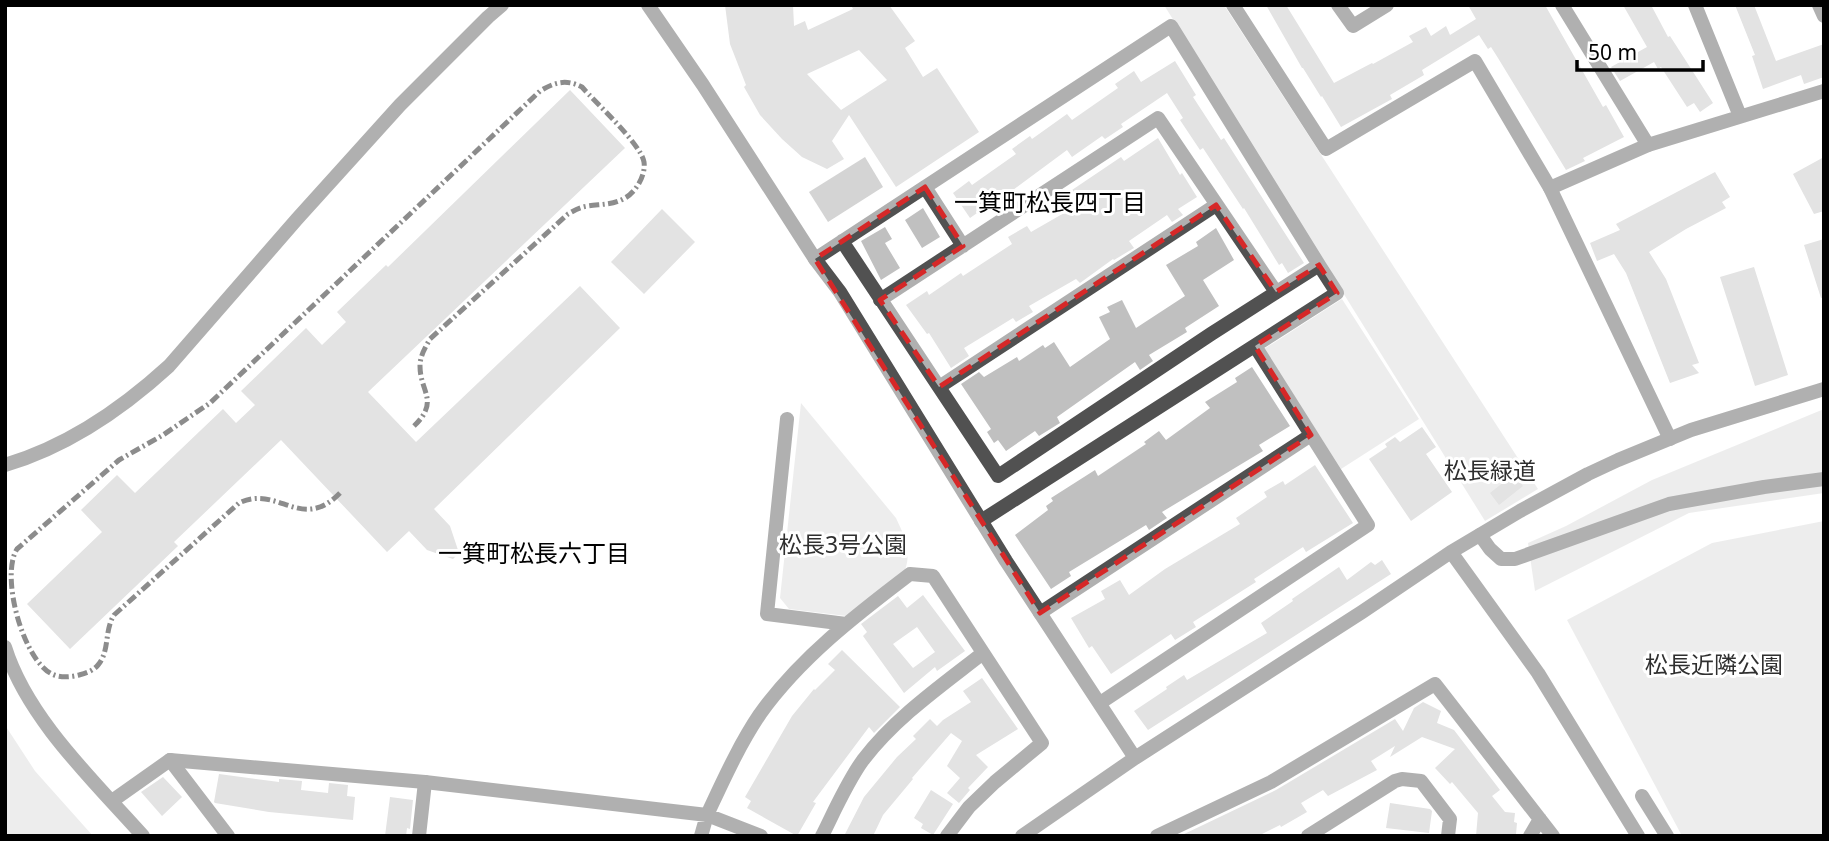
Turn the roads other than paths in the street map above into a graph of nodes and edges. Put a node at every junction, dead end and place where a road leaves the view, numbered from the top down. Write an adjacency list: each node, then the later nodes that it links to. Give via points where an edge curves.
1 (502, 5): 28 (street, via 400,105 153,381 89,427)
2 (648, 5): 18 (street)
3 (1233, 5): 14 (street, via 1326,149 1475,61)
4 (1338, 5): 5 (street, via 1353,26)
5 (1387, 5)
6 (1562, 5): 12 (street)
7 (1695, 5): 11 (street)
8 (1819, 5): 9 (street)
9 (1824, 16)
10 (1824, 91): 11 (street)
11 (1740, 116): 12 (street)
12 (1648, 145): 14 (street)
13 (925, 187): 16 (street); 17 (street); 19 (street, via 1171,26)
14 (1550, 188): 27 (street)
15 (1216, 205): 17 (street, via 1158,118); 20 (street); 23 (street)
16 (842, 241): 18 (street); 21 (street)
17 (963, 246): 21 (street)
18 (815, 259): 30 (street, via 840,292)
19 (1319, 265): 20 (street); 22 (street, via 1337,293)
20 (1276, 292): 23 (street, via 998,476)
21 (880, 300): 23 (street)
22 (1255, 346): 26 (street); 30 (street)
23 (939, 387)
24 (1824, 390): 27 (street)
25 (787, 419): 34 (street, via 767,614)
26 (1311, 435): 33 (street); 37 (street, via 1368,525)
27 (1670, 439): 31 (street, via 1588,474)
28 (5, 465)
29 (1824, 479): 31 (street, via 1669,503 1515,559 1501,559)
30 (981, 522): 33 (street)
31 (1480, 535): 32 (street)
32 (1451, 552): 38 (street); 58 (street, via 1538,673)
33 (1041, 613): 37 (street)
34 (846, 624): 36 (street, via 910,574 933,576); 43 (street, via 760,715)
35 (5, 647): 42 (street, via 21,685 53,734)
36 (983, 653): 50 (street, via 885,734 862,762); 51 (street, via 1042,743 969,807)
37 (1100, 703): 38 (street)
38 (1135, 758): 52 (street)
39 (170, 760): 40 (street); 42 (street); 46 (street)
40 (425, 782): 43 (street); 47 (street)
41 (1642, 796): 59 (street)
42 (112, 801): 45 (street)
43 (707, 815): 48 (street); 49 (street)
44 (1540, 820): 53 (street, via 1435,684 1271,782); 56 (street); 57 (street)
45 (143, 836)
46 (228, 836)
47 (419, 836)
48 (701, 836)
49 (761, 836)
50 (822, 836)
51 (947, 836)
52 (1022, 836)
53 (1157, 836)
54 (1308, 836): 55 (street, via 1395,781 1412,779 1422,781 1450,819)
55 (1448, 836)
56 (1530, 836)
57 (1553, 836)
58 (1638, 836)
59 (1667, 836)

